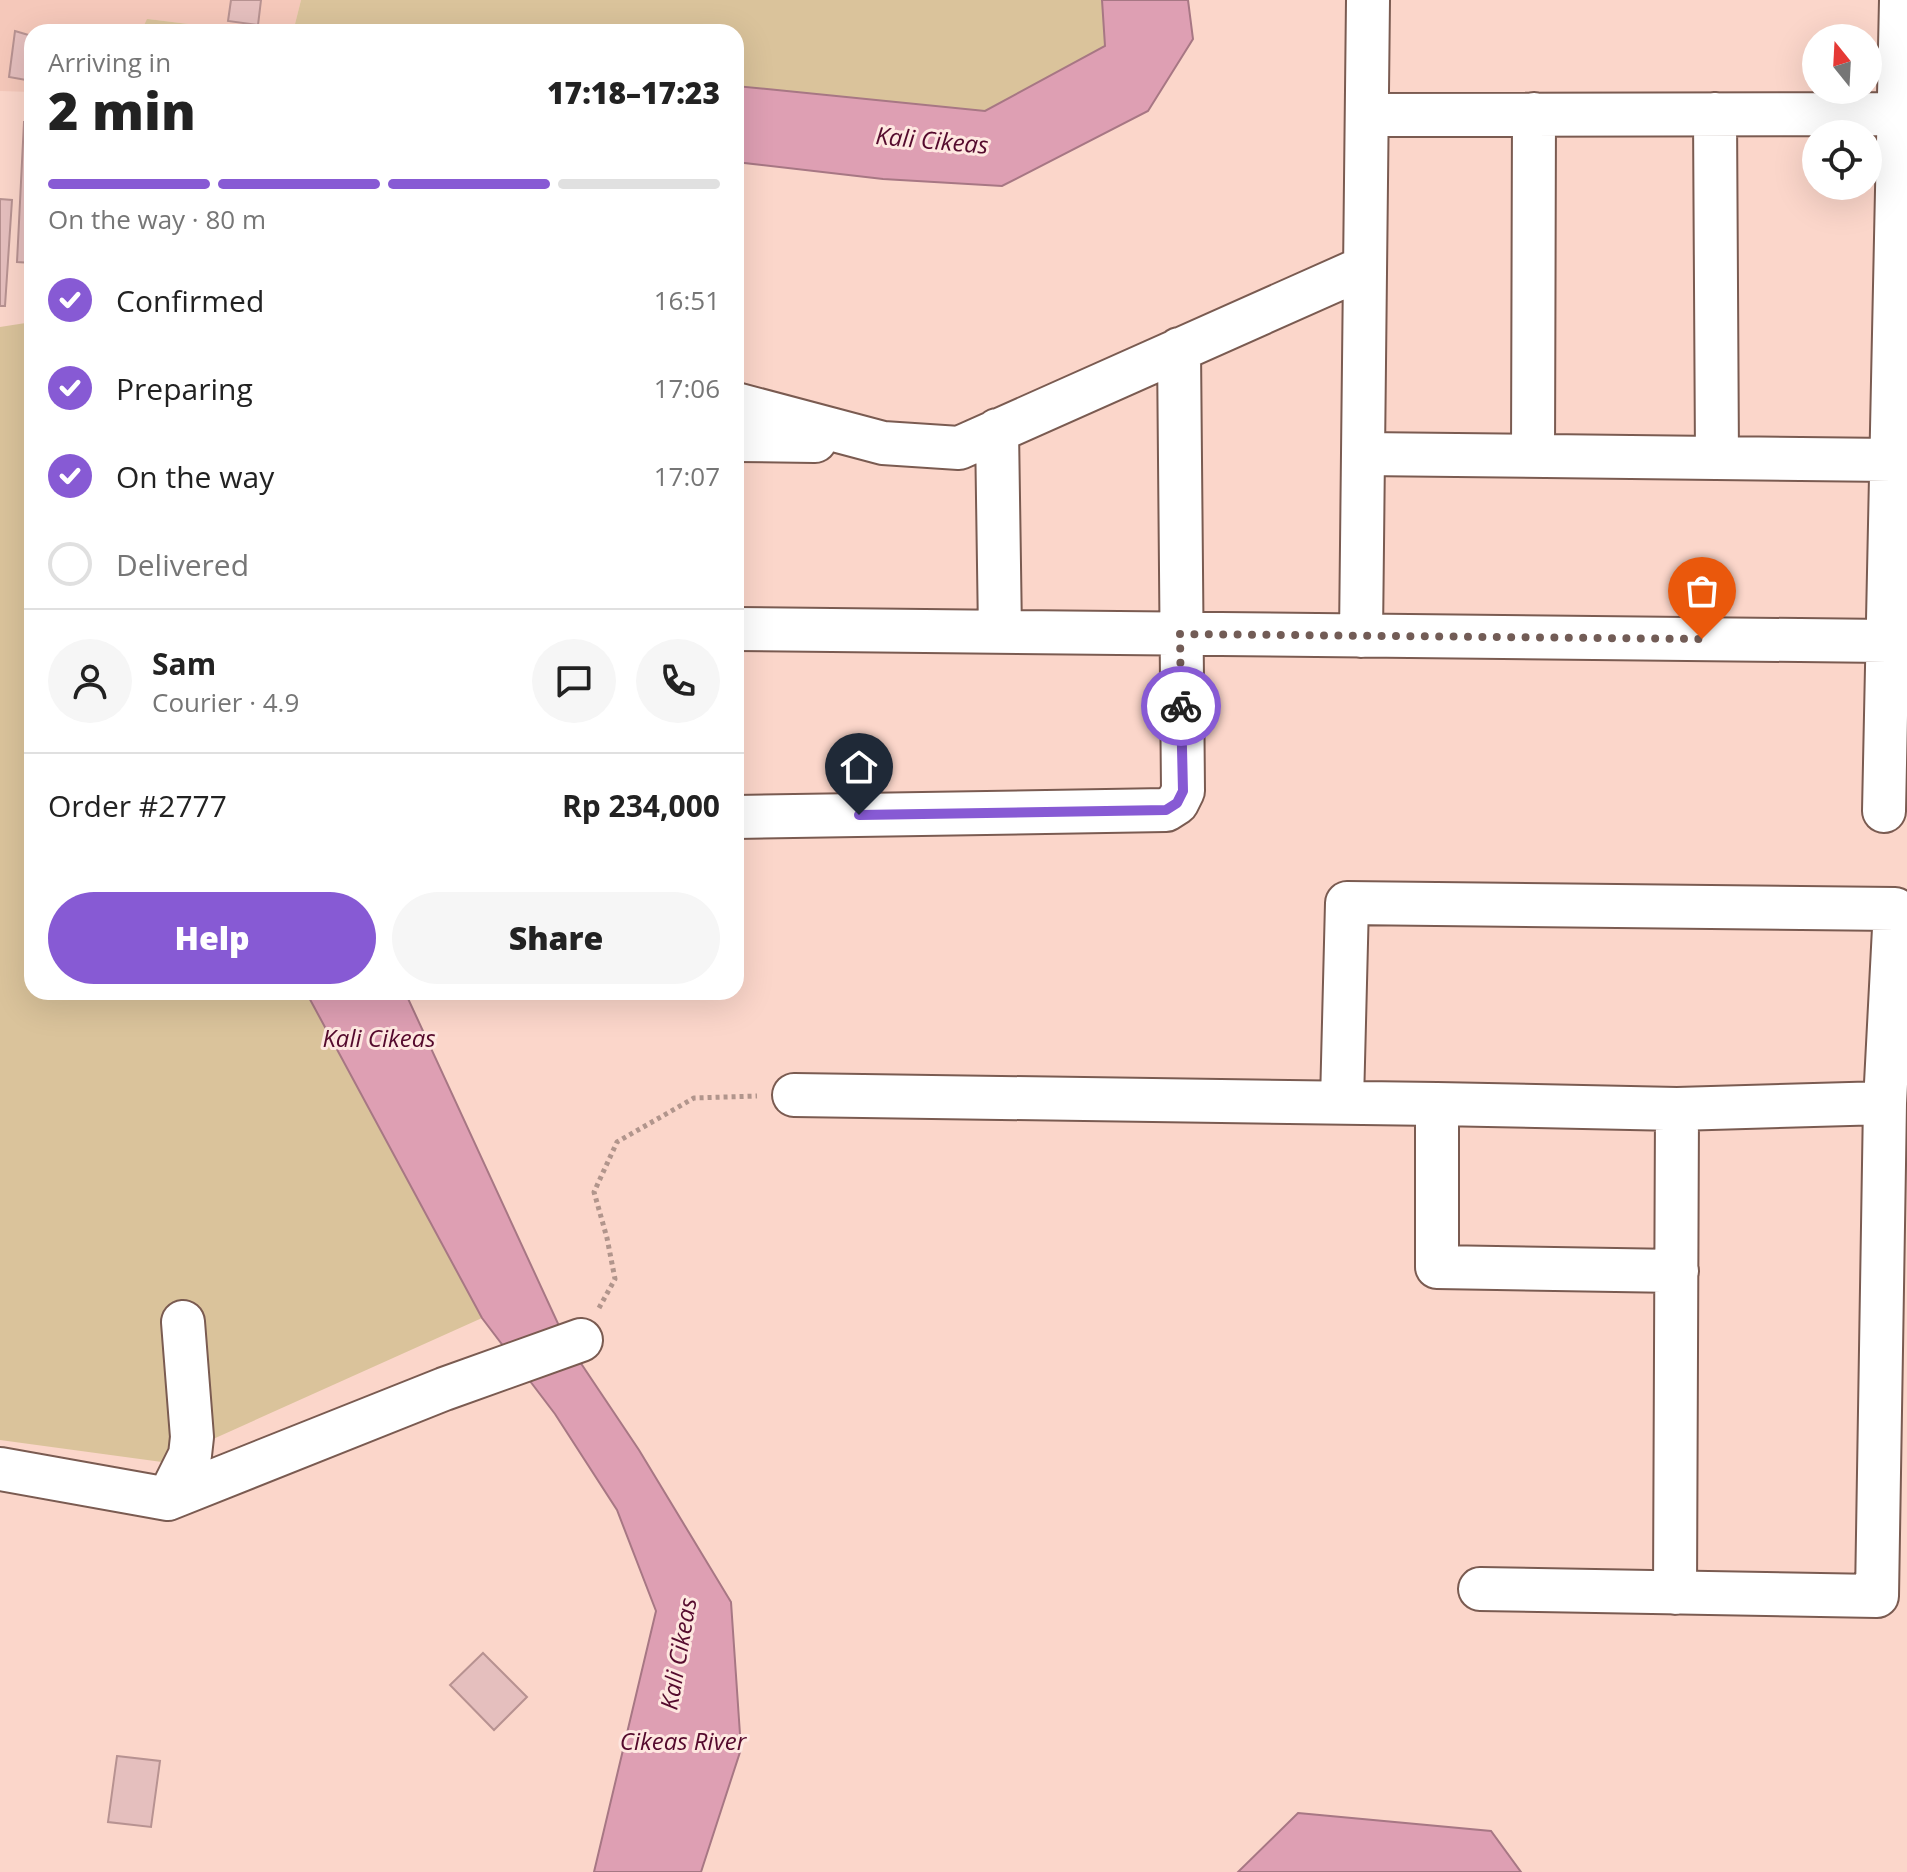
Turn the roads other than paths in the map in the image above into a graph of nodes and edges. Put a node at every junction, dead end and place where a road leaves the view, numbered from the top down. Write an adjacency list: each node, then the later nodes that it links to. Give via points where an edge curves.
1 (1368, 0): 6 (street)
2 (1901, 0): 5 (street)
3 (1534, 114): 4 (street); 6 (street); 15 (street)
4 (1715, 114): 5 (street); 16 (street)
5 (1898, 114): 8 (street)
6 (1367, 115): 7 (street)
7 (1365, 267): 9 (street); 14 (street)
8 (1901, 283): 17 (street)
9 (1179, 349): 11 (street); 20 (street)
10 (744, 406): 13 (street)
11 (997, 430): 13 (street, via 959,448); 19 (street)
12 (744, 440): 13 (street)
13 (883, 443)
14 (1363, 454): 15 (street); 21 (street)
15 (1533, 456): 16 (street)
16 (1717, 458): 17 (street)
17 (1891, 460): 22 (street)
18 (744, 629): 19 (street)
19 (1000, 632): 20 (street)
20 (1180, 634): 21 (street); 24 (street, via 1183,791 1166,810)
21 (1361, 636): 22 (street)
22 (1887, 641): 23 (street)
23 (1884, 811)
24 (744, 817)
25 (794, 1095): 26 (street)
26 (1342, 1102): 27 (street, via 1347,903 1895,909); 28 (street)
27 (1885, 1103): 29 (street); 33 (street)
28 (1437, 1104): 29 (street); 30 (street, via 1437,1267)
29 (1677, 1109): 30 (street)
30 (1677, 1271): 37 (street)
31 (183, 1322): 35 (street, via 192,1437 190,1455)
32 (581, 1340): 35 (street)
33 (1894, 1350): 37 (street, via 1877,1596)
34 (0, 1469): 35 (street)
35 (168, 1499)
36 (1480, 1589): 37 (street)
37 (1675, 1593)

